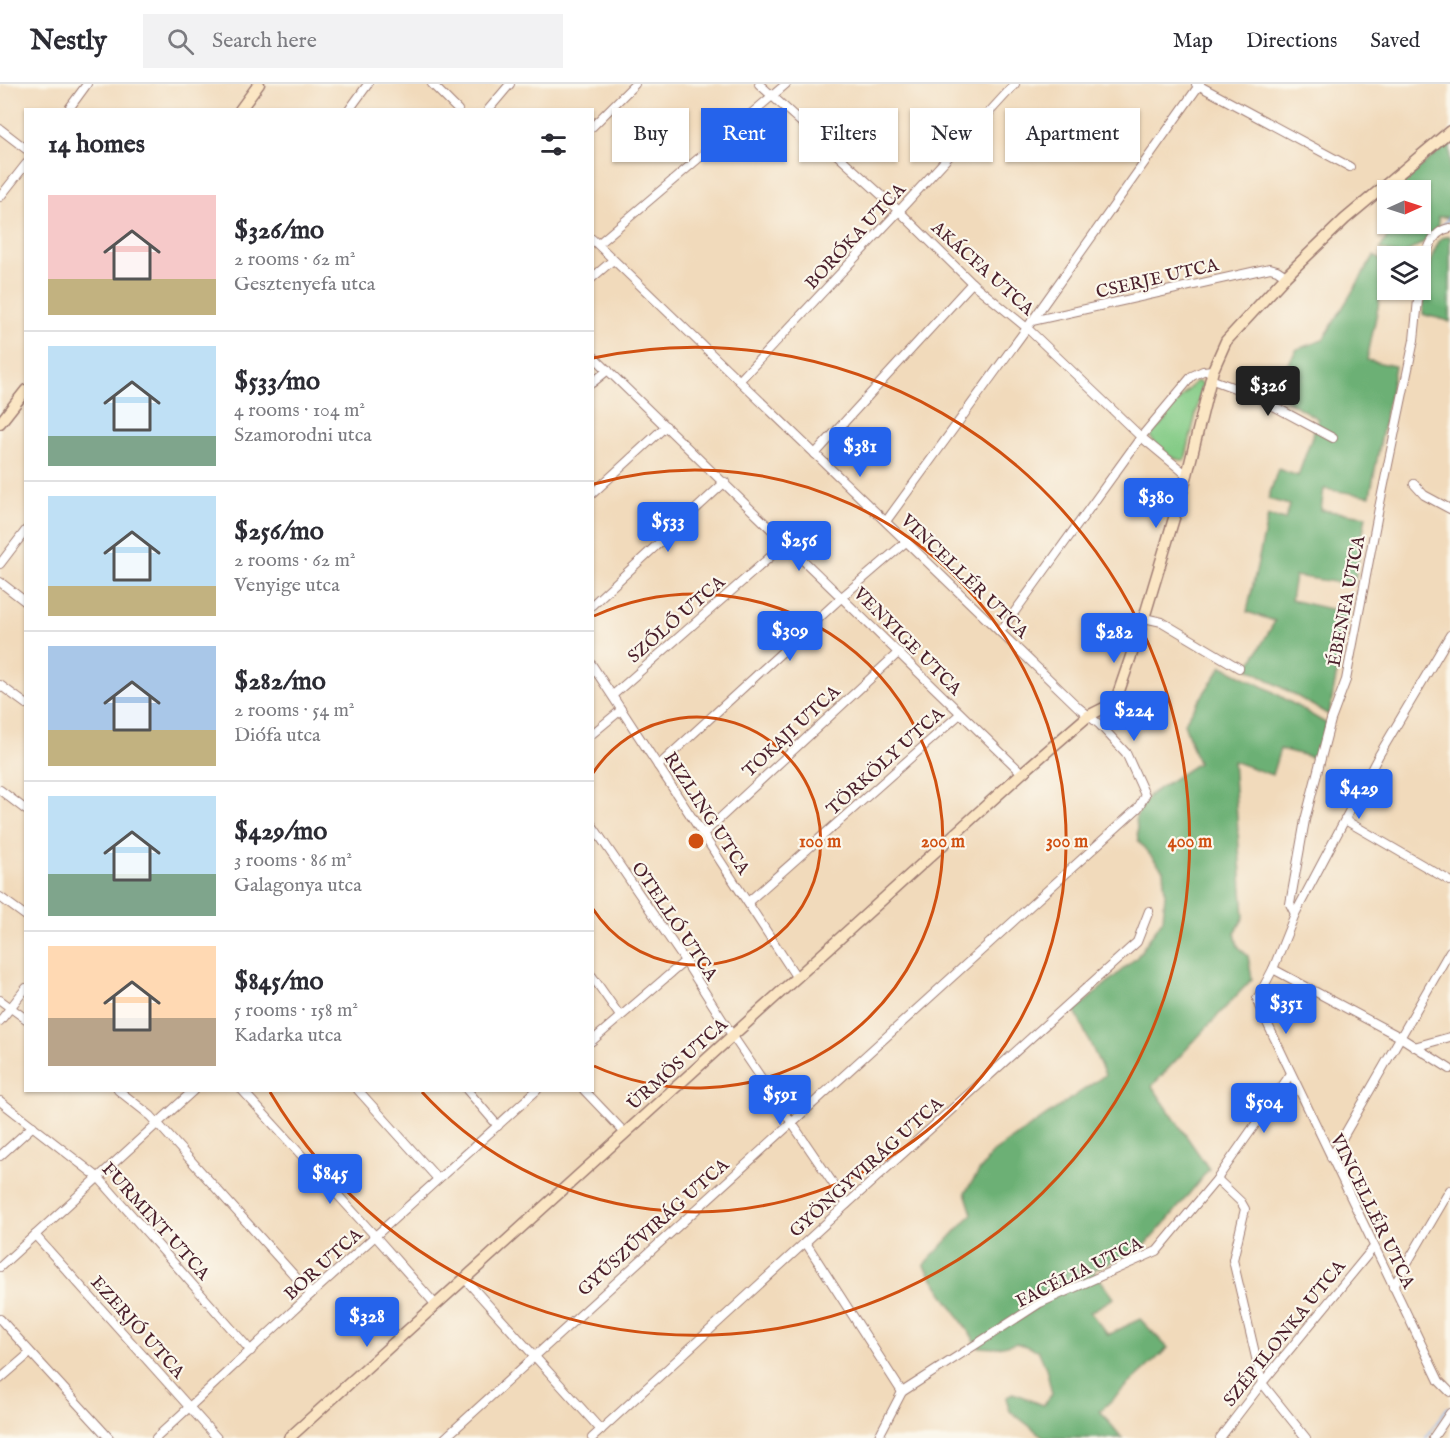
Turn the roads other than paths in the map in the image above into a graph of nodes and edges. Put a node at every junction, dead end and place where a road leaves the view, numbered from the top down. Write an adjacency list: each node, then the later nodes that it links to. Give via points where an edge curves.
1 (87, 84): 12 (street)
2 (259, 84): 13 (street)
3 (368, 84): 14 (street)
4 (432, 84): 15 (street)
5 (510, 84): 16 (street)
6 (636, 84): 17 (street)
7 (759, 84): 11 (street, AKÁCFA UTCA)
8 (786, 84): 11 (street)
9 (1015, 84): 24 (street, BORÓKA UTCA)
10 (1198, 84): 22 (street); 33 (street)
11 (772, 96): 24 (street, AKÁCFA UTCA); 26 (street)
12 (69, 108)
13 (241, 108)
14 (350, 108)
15 (456, 108)
16 (490, 108)
17 (594, 125)
18 (0, 129): 20 (street)
19 (1450, 131): 30 (street, ÜRMÖS UTCA, via 1345,219)
20 (24, 147)
21 (24, 167): 23 (street)
22 (1350, 167)
23 (0, 197)
24 (899, 211): 31 (street, AKÁCFA UTCA); 37 (street, BORÓKA UTCA)
25 (1449, 228): 27 (street, via 1443,229)
26 (595, 241): 28 (street, VINCELLÉR UTCA)
27 (1430, 246)
28 (613, 260): 29 (street); 37 (street, VINCELLÉR UTCA)
29 (594, 276)
30 (1286, 276): 33 (street, CSERJE UTCA, via 1270,268); 36 (street, ÜRMÖS UTCA, via 1232,333 1218,354)
31 (972, 283): 33 (street, AKÁCFA UTCA); 44 (street)
32 (1418, 300): 84 (street, ÉBENFA UTCA, via 1414,340 1346,680 1331,720 1305,820 1290,904)
33 (1029, 325): 42 (street, AKÁCFA UTCA); 50 (street)
34 (594, 357): 35 (street, VENYIGE UTCA)
35 (608, 370): 38 (street); 41 (street, VENYIGE UTCA)
36 (1212, 374): 42 (street, via 1203,370 1192,376); 43 (street); 45 (street, ÜRMÖS UTCA)
37 (740, 380): 44 (street, VINCELLÉR UTCA)
38 (594, 381)
39 (24, 393): 40 (street)
40 (0, 423)
41 (666, 426): 46 (street, VENYIGE UTCA); 48 (street)
42 (1140, 437): 45 (street, AKÁCFA UTCA); 60 (street)
43 (1333, 438)
44 (815, 454): 50 (street, VINCELLÉR UTCA)
45 (1188, 475): 59 (street, ÜRMÖS UTCA)
46 (725, 482): 53 (street, VENYIGE UTCA); 58 (street)
47 (1414, 484): 49 (street, via 1424,495)
48 (594, 492)
49 (1450, 509)
50 (887, 520): 52 (street, VINCELLÉR UTCA)
51 (24, 533): 54 (street)
52 (907, 541): 56 (street); 60 (street, VINCELLÉR UTCA)
53 (786, 543): 56 (street, VENYIGE UTCA); 66 (street, SZŐLŐ UTCA)
54 (0, 564)
55 (0, 582): 57 (street)
56 (843, 596): 62 (street, VENYIGE UTCA); 72 (street)
57 (24, 600)
58 (594, 603)
59 (1144, 618): 64 (street, via 1162,622); 70 (street, ÜRMÖS UTCA, via 1118,697)
60 (1000, 632): 70 (street, VINCELLÉR UTCA)
61 (1450, 635): 77 (street)
62 (899, 652): 69 (street, VENYIGE UTCA); 79 (street, TOKAJI UTCA)
63 (594, 667): 66 (street, RIZLING UTCA)
64 (1239, 668)
65 (0, 685): 67 (street)
66 (613, 695): 68 (street, RIZLING UTCA)
67 (24, 703)
68 (621, 710): 71 (street); 72 (street, RIZLING UTCA)
69 (960, 714): 73 (street, VENYIGE UTCA); 82 (street, TÖRKÖLY UTCA)
70 (1088, 716): 73 (street, ÜRMÖS UTCA); 75 (street, VINCELLÉR UTCA, via 1126,753)
71 (594, 732)
72 (658, 766): 79 (street, RIZLING UTCA)
73 (1022, 772): 89 (street, ÜRMÖS UTCA)
74 (0, 790): 76 (street)
75 (1145, 795): 112 (street, GYŰSZŰVIRÁG UTCA, via 1138,808)
76 (24, 808)
77 (1344, 820): 80 (street); 84 (street)
78 (594, 828): 87 (street, OTELLÓ UTCA)
79 (704, 832): 82 (street, RIZLING UTCA)
80 (1450, 880)
81 (0, 897): 85 (street)
82 (748, 902): 89 (street, RIZLING UTCA)
83 (1149, 911): 123 (street, GYÖNGYVIRÁG UTCA, via 1137,942)
84 (1295, 914): 88 (street)
85 (24, 915)
86 (1450, 951): 98 (street)
87 (685, 961): 94 (street); 97 (street, OTELLÓ UTCA)
88 (1274, 969): 98 (street); 103 (street, VINCELLÉR UTCA, via 1257,999)
89 (797, 978): 97 (street, ÜRMÖS UTCA)
90 (594, 979): 94 (street)
91 (24, 990): 93 (street)
92 (0, 1000): 93 (street)
93 (10, 1008): 95 (street); 96 (street)
94 (620, 1016): 100 (street)
95 (24, 1018)
96 (0, 1021)
97 (732, 1035): 112 (street, OTELLÓ UTCA); 116 (street, ÜRMÖS UTCA)
98 (1400, 1037): 101 (street); 118 (street)
99 (1450, 1037): 101 (street)
100 (594, 1039)
101 (1414, 1047): 102 (street)
102 (1450, 1069)
103 (1290, 1075): 118 (street, VINCELLÉR UTCA); 121 (street, FACÉLIA UTCA)
104 (121, 1092): 113 (street)
105 (192, 1092): 113 (street)
106 (244, 1092): 125 (street)
107 (360, 1092): 120 (street)
108 (468, 1092): 115 (street)
109 (535, 1092): 115 (street, BOR UTCA)
110 (586, 1092): 116 (street)
111 (0, 1101): 114 (street, FURMINT UTCA)
112 (792, 1122): 123 (street, OTELLÓ UTCA); 136 (street, GYŰSZŰVIRÁG UTCA)
113 (158, 1124): 119 (street); 131 (street)
114 (33, 1126): 117 (street); 119 (street, FURMINT UTCA)
115 (498, 1126): 120 (street, BOR UTCA)
116 (625, 1133): 129 (street, ÜRMÖS UTCA)
117 (0, 1156)
118 (1331, 1158): 127 (street, VINCELLÉR UTCA)
119 (99, 1178): 124 (street); 134 (street, FURMINT UTCA)
120 (438, 1179): 125 (street, BOR UTCA)
121 (1217, 1179): 138 (street, via 1245,1209 1233,1260); 139 (street, FACÉLIA UTCA, via 1157,1251 1040,1303)
122 (1450, 1190): 130 (street)
123 (847, 1204): 126 (street, GYÖNGYVIRÁG UTCA)
124 (35, 1235): 128 (street); 141 (street, EZERJÓ UTCA)
125 (376, 1237): 131 (street, BOR UTCA); 132 (street)
126 (806, 1243): 139 (street); 143 (street, GYÖNGYVIRÁG UTCA)
127 (1374, 1247): 130 (street, VINCELLÉR UTCA); 138 (street, SZÉP ILONKA UTCA)
128 (0, 1267)
129 (465, 1279): 132 (street, ÜRMÖS UTCA); 136 (street)
130 (1393, 1287): 140 (street, VINCELLÉR UTCA, via 1439,1381)
131 (311, 1294): 134 (street, BOR UTCA)
132 (436, 1305): 147 (street, ÜRMÖS UTCA)
133 (0, 1319): 135 (street)
134 (251, 1351): 141 (street, BOR UTCA)
135 (30, 1353): 137 (street); 144 (street)
136 (534, 1356): 143 (street); 148 (street, GYŰSZŰVIRÁG UTCA)
137 (0, 1379)
138 (1262, 1383): 151 (street, SZÉP ILONKA UTCA); 152 (street)
139 (902, 1392): 150 (street, FACÉLIA UTCA)
140 (1450, 1392)
141 (190, 1407): 145 (street, BOR UTCA); 146 (street, EZERJÓ UTCA)
142 (1450, 1413): 153 (street)
143 (601, 1430): 149 (street, GYÖNGYVIRÁG UTCA)
144 (109, 1438)
145 (156, 1438)
146 (218, 1438)
147 (289, 1438)
148 (445, 1438)
149 (592, 1438)
150 (878, 1438)
151 (1220, 1438)
152 (1306, 1438)
153 (1432, 1438)

